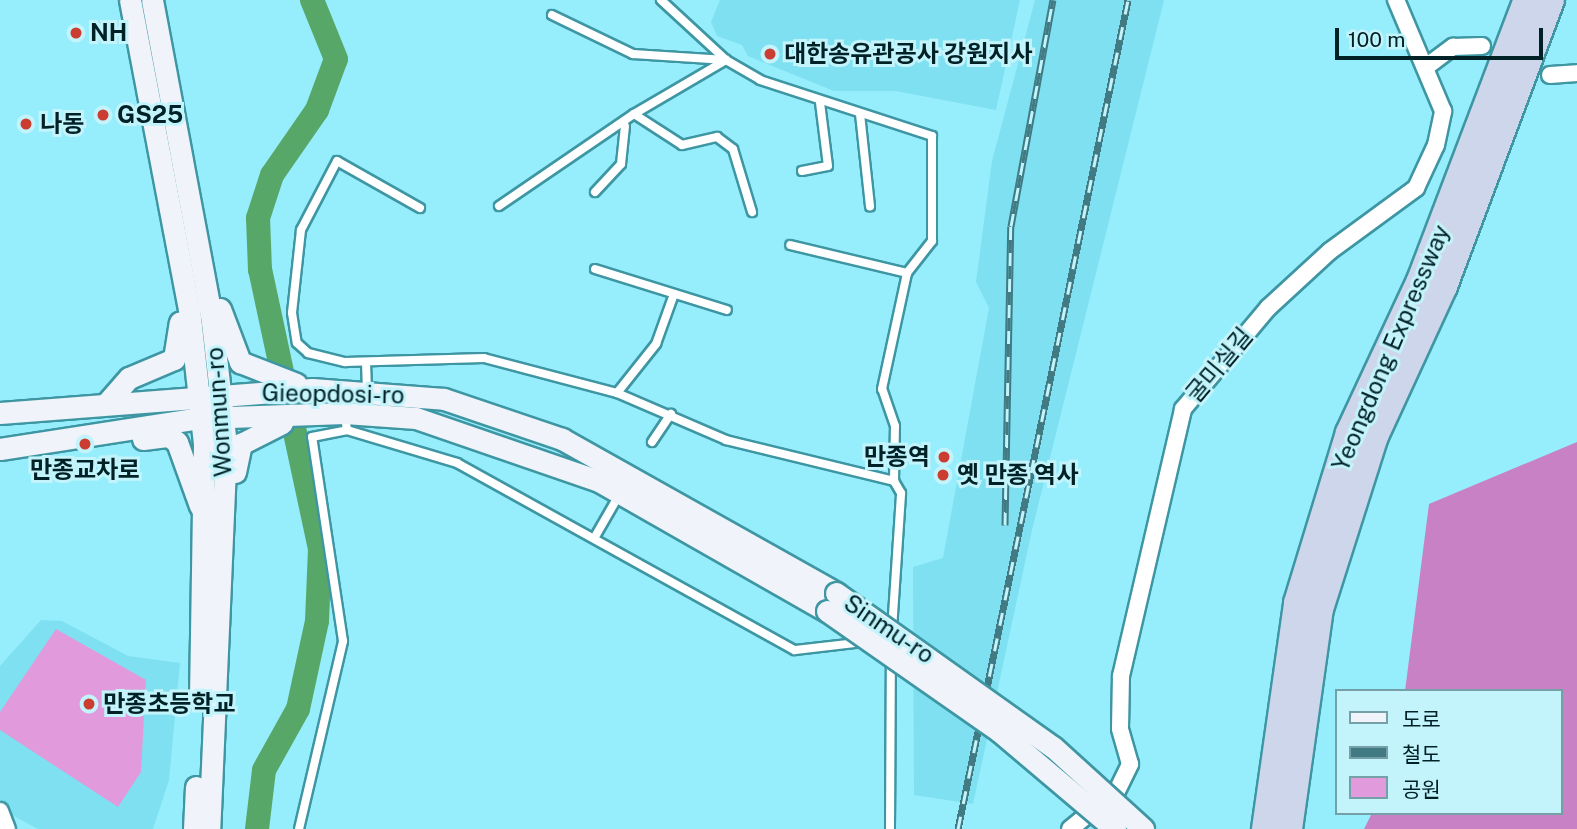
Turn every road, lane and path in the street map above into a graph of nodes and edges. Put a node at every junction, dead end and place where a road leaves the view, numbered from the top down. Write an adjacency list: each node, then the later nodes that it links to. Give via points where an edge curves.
1 (130, 0): 28 (main road, Wonmun-ro)
2 (152, 0): 23 (main road, Wonmun-ro)
3 (661, 0): 9 (lane)
4 (1396, 0): 10 (street, 굴미실길)
5 (1528, 0): 63 (highway, Yeongdong Expressway, via 1421,281 1350,433 1298,603)
6 (1550, 0): 64 (highway, Yeongdong Expressway, via 1443,286 1374,436 1319,609)
7 (552, 15): 9 (lane, via 633,54)
8 (1482, 46): 10 (street, via 1453,47)
9 (726, 60): 13 (lane); 14 (lane)
10 (1426, 67): 60 (street, 굴미실길, via 1443,111 1416,188 1330,251 1268,308 1183,408 1121,676 1120,728 1130,764 1117,791)
11 (1577, 73): 12 (street)
12 (1550, 75)
13 (820, 103): 15 (lane); 17 (lane, via 828,166)
14 (634, 114): 16 (lane); 22 (lane, via 682,145 717,137 733,149)
15 (860, 114): 20 (lane); 26 (lane, via 932,136 932,241)
16 (625, 125): 18 (lane, via 621,164); 19 (lane)
17 (802, 171)
18 (595, 192)
19 (499, 206)
20 (870, 206)
21 (420, 208): 30 (lane, via 337,162 300,230 292,313 297,343 308,353)
22 (752, 212)
23 (198, 239): 31 (main road, via 240,362); 34 (main road, Wonmun-ro)
24 (790, 245): 26 (lane)
25 (596, 269): 27 (lane)
26 (907, 273): 47 (lane, via 882,388 895,426)
27 (674, 294): 29 (lane); 33 (lane, via 656,344)
28 (189, 308): 35 (main road, Wonmun-ro); 36 (main road, via 177,325 174,359 129,378)
29 (727, 310)
30 (366, 362): 32 (lane); 33 (lane, via 484,358)
31 (312, 389): 32 (main road, Gieopdosi-ro); 34 (main road, Gieopdosi-ro)
32 (367, 390): 46 (main road, Gieopdosi-ro, via 477,406)
33 (617, 393): 38 (lane)
34 (229, 394): 35 (main road, Gieopdosi-ro); 41 (main road, Wonmun-ro)
35 (198, 396): 36 (main road, Gieopdosi-ro); 40 (main road, Wonmun-ro)
36 (107, 403): 37 (main road, Gieopdosi-ro)
37 (0, 413)
38 (671, 414): 44 (lane); 47 (lane, via 726,440)
39 (308, 416): 41 (main road, Gieopdosi-ro); 42 (main road, Gieopdosi-ro); 52 (main road, via 265,428 241,444 226,618)
40 (201, 418): 41 (main road, Gieopdosi-ro); 43 (main road, Gieopdosi-ro); 49 (main road, Wonmun-ro)
41 (234, 418): 52 (main road, Wonmun-ro)
42 (346, 422): 46 (main road, Gieopdosi-ro, via 442,425); 50 (lane, via 457,463); 58 (lane, via 312,437 343,641)
43 (104, 431): 45 (main road, Gieopdosi-ro); 49 (main road, via 120,441 169,436 177,442)
44 (652, 443)
45 (0, 449)
46 (605, 473): 51 (main road, Sinmu-ro)
47 (894, 481): 53 (lane, via 901,492)
48 (615, 502): 50 (lane)
49 (201, 508): 56 (main road, Wonmun-ro)
50 (596, 535): 53 (lane, via 795,650)
51 (832, 602): 61 (main road, Sinmu-ro, bridge, via 999,731); 62 (main road, Sinmu-ro, bridge, via 1053,747)
52 (216, 637): 57 (main road, Wonmun-ro)
53 (892, 640): 59 (lane)
54 (0, 811): 55 (street)
55 (7, 829)
56 (194, 829)
57 (209, 829)
58 (299, 829)
59 (890, 829)
60 (1070, 829)
61 (1115, 829)
62 (1143, 829)
63 (1266, 829)
64 (1288, 829)

